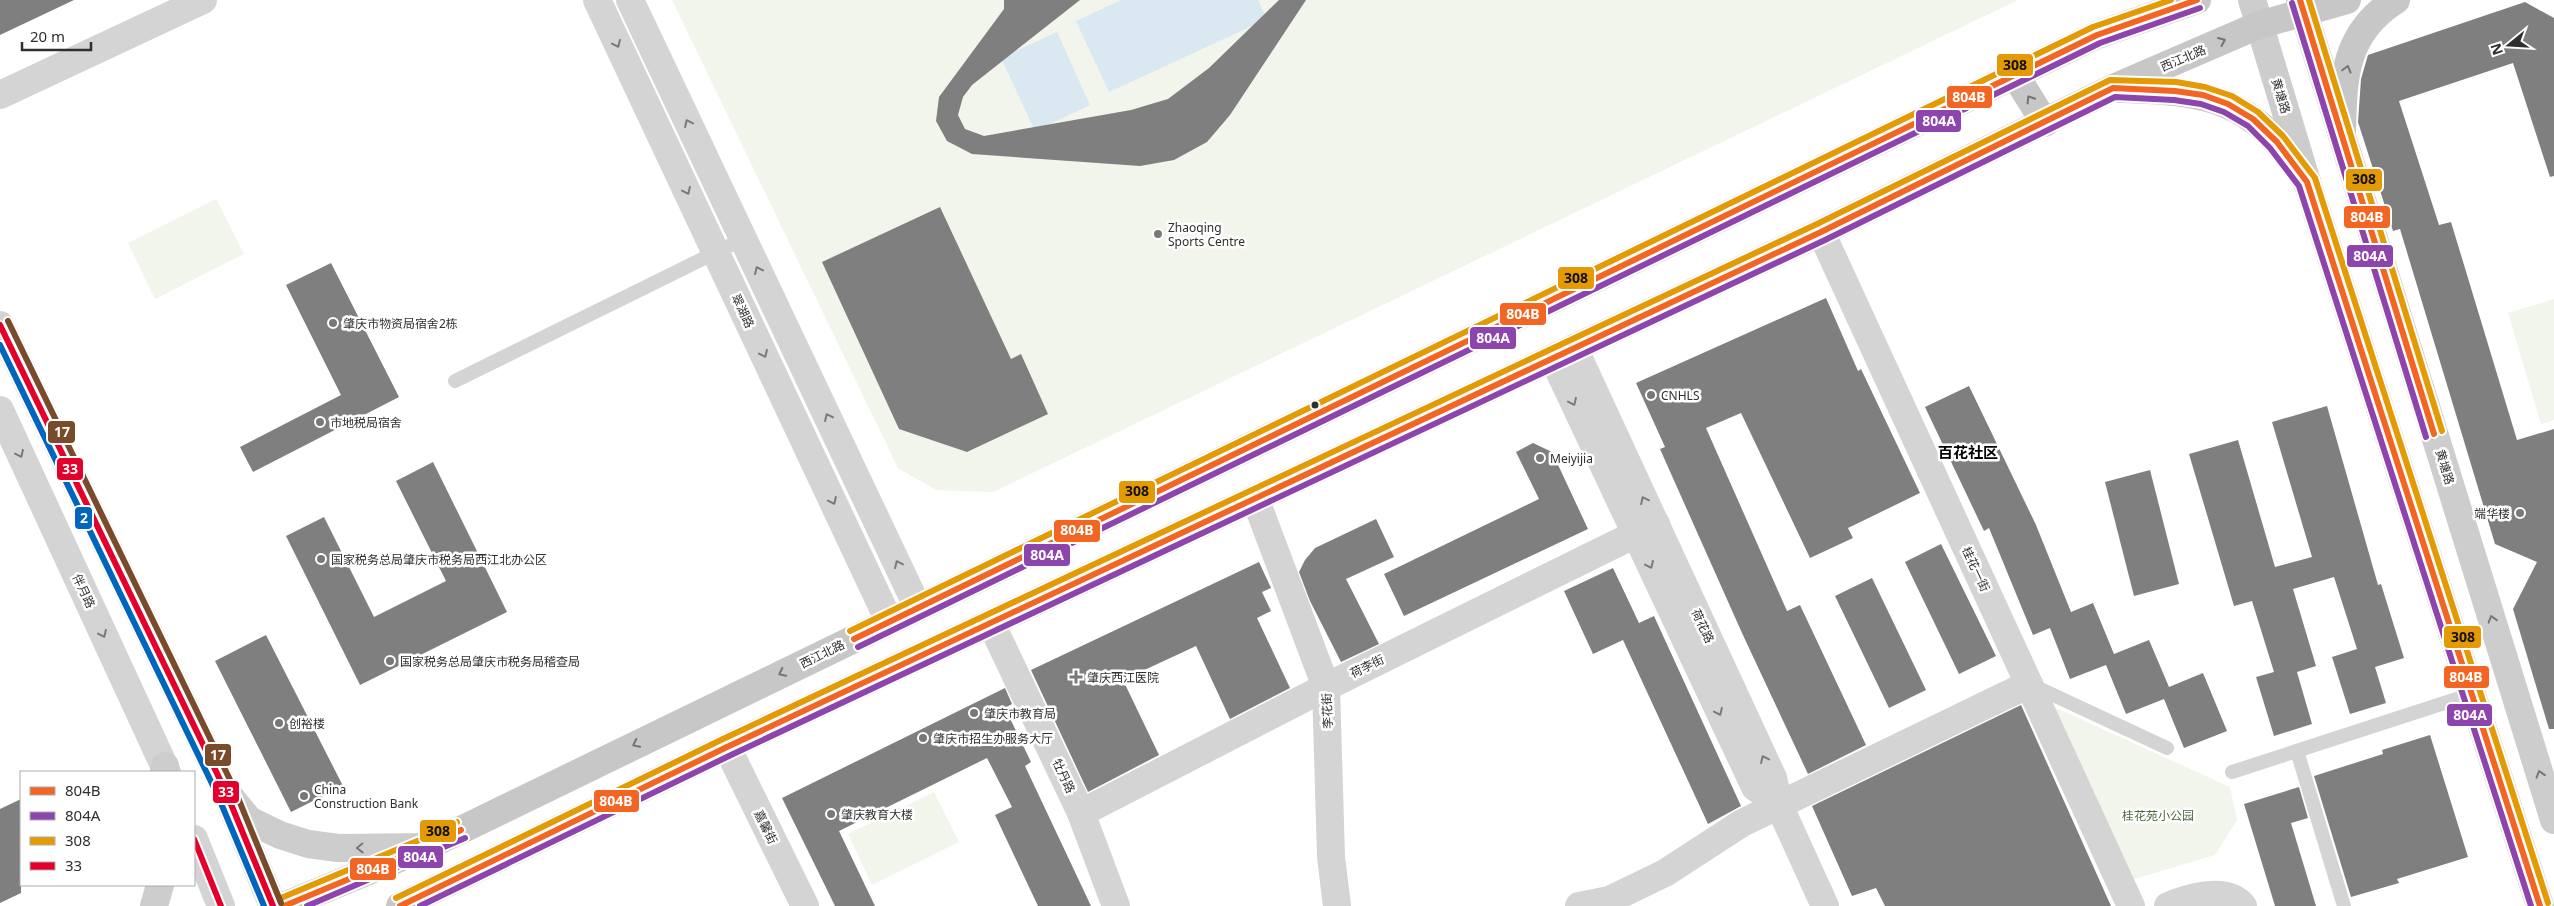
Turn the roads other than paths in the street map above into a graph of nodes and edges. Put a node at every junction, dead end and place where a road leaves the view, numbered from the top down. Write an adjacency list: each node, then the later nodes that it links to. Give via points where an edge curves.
1 (597, 0): 19 (street, 翠湖路, one-way to 19)
2 (630, 0): 18 (street, one-way to 2)
3 (2141, 0): 10 (main road)
4 (2197, 0): 10 (main road, 西江北路)
5 (2347, 0): 8 (main road, 西江北路)
6 (2396, 0): 15 (main road, one-way to 6, via 2343,84 2350,57 2358,37)
7 (193, 2): 13 (street)
8 (2301, 6): 9 (main road, 西江北路); 15 (main road, 黄塘路)
9 (2256, 13): 12 (main road, 西江北路, one-way to 9); 16 (main road, 黄塘路)
10 (2097, 35): 11 (main road, 西江北路)
11 (2015, 75): 14 (main road, one-way to 11); 26 (main road, 西江北路)
12 (2113, 88): 14 (main road, 西江北路); 16 (main road, via 2175,91 2203,95 2228,104 2253,119 2277,142)
13 (0, 95)
14 (2045, 123): 17 (main road, 西江北路)
15 (2342, 135): 40 (main road, 黄塘路, one-way to 15)
16 (2307, 182): 31 (main road, 黄塘路)
17 (1821, 232): 21 (main road, 西江北路); 29 (street, 桂花一街)
18 (744, 239): 19 (lane); 26 (street, one-way to 18)
19 (716, 253): 22 (lane); 27 (street, 翠湖路, one-way to 27)
20 (0, 325): 37 (street)
21 (1563, 353): 24 (main road, 西江北路); 25 (street, 荷花路)
22 (455, 381)
23 (0, 410): 35 (street, 伴月路, one-way to 35)
24 (1255, 498): 28 (main road, 西江北路); 30 (street, 李花街)
25 (1646, 529): 30 (street, 荷李街); 38 (street, 荷花路, via 1773,778)
26 (918, 608): 27 (main road, 西江北路)
27 (889, 622): 41 (main road, 西江北路, one-way to 41)
28 (991, 623): 32 (main road, 西江北路); 39 (street, 牡丹路)
29 (2029, 684): 33 (lane); 38 (street); 56 (street, 桂花一街)
30 (1326, 687): 39 (street, 荷李街); 53 (street, 李花街, via 1331,857)
31 (2472, 694): 34 (lane); 60 (main road, 黄塘路)
32 (728, 747): 44 (main road, 西江北路); 51 (street, 嘉馨街)
33 (2167, 748)
34 (2297, 751): 36 (lane); 59 (lane)
35 (166, 770)
36 (2232, 772)
37 (226, 792): 43 (main road, one-way to 37, via 338,848 308,844 249,820); 49 (street)
38 (1779, 805): 54 (street, via 1742,823 1665,873 1610,900); 55 (street, 荷花路)
39 (1081, 813): 52 (street, 牡丹路)
40 (2554, 820)
41 (469, 826): 43 (main road, 西江北路); 44 (main road)
42 (195, 841): 48 (street)
43 (426, 847): 50 (main road, 西江北路)
44 (489, 864): 46 (main road, 西江北路)
45 (160, 886): 47 (main road)
46 (410, 903)
47 (154, 906)
48 (221, 906)
49 (273, 906)
50 (284, 906)
51 (804, 906)
52 (1116, 906)
53 (1337, 906)
54 (1579, 906)
55 (1825, 906)
56 (2131, 906)
57 (2168, 906): 58 (street, via 2186,898 2222,895)
58 (2243, 906)
59 (2344, 906)
60 (2540, 906)

